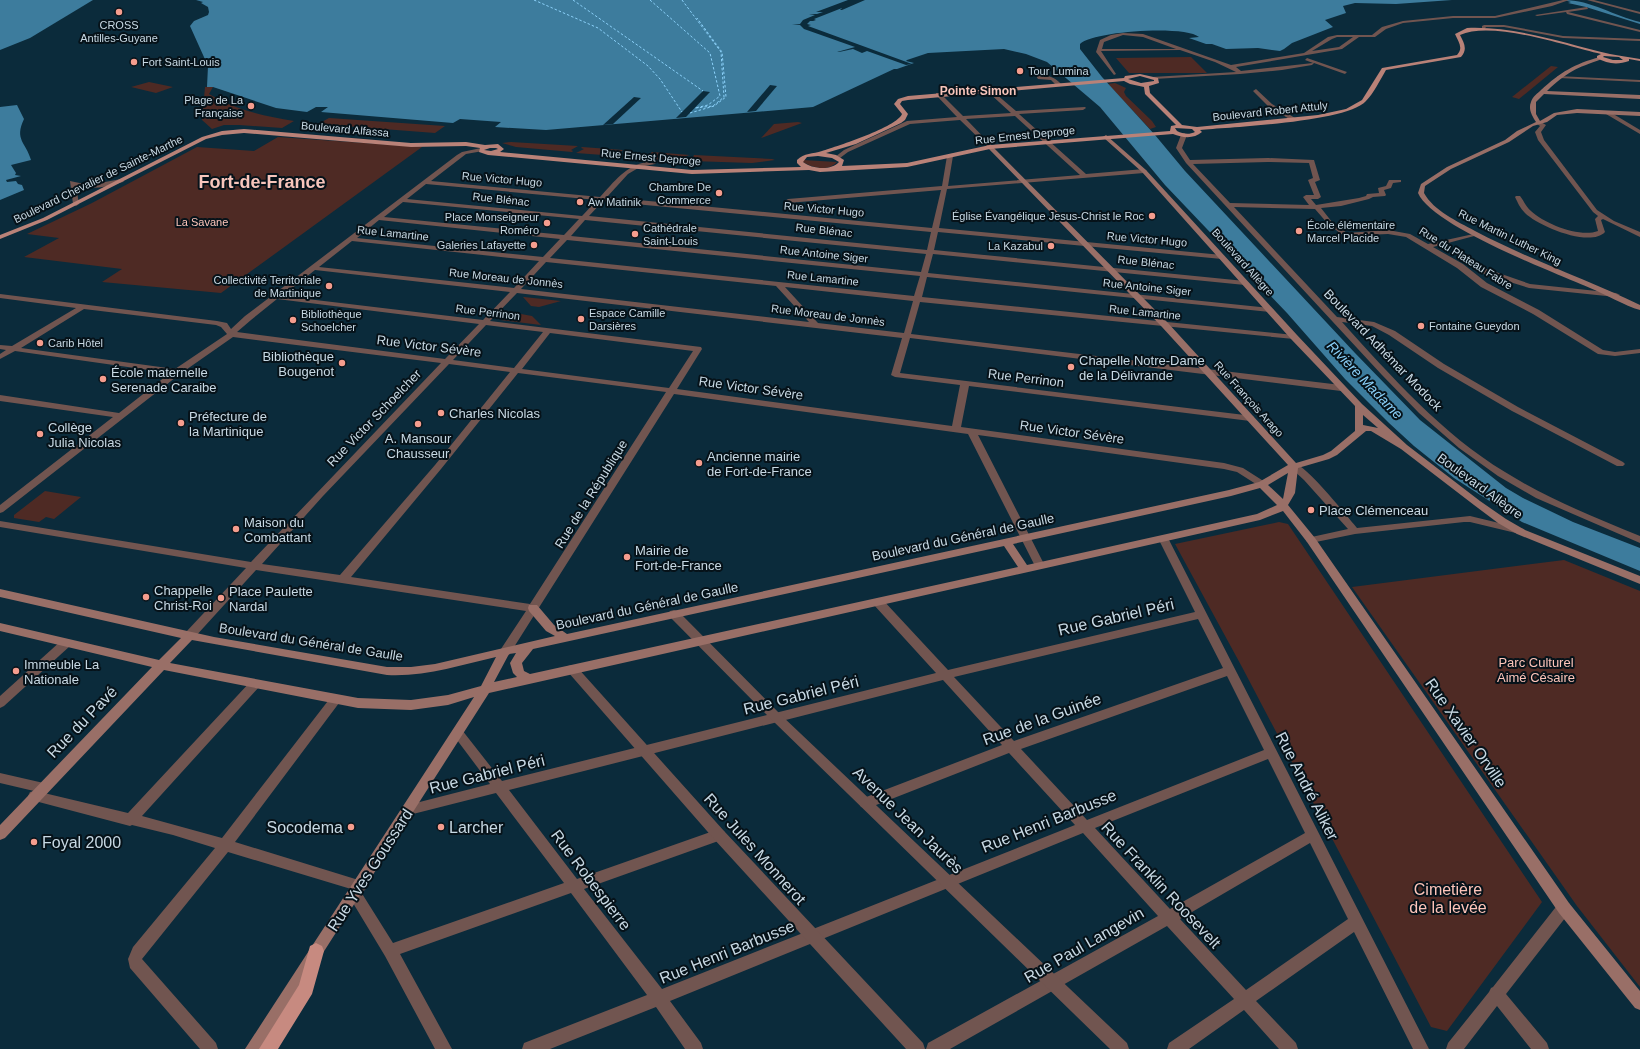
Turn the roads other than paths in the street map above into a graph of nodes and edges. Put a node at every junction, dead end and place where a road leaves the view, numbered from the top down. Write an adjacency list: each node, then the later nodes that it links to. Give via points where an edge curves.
1 (1589, 0): 3 (street)
2 (1565, 1): 4 (street)
3 (1602, 1): 7 (street)
4 (1542, 8): 6 (street); 8 (street)
5 (1587, 8): 6 (street)
6 (1560, 12): 8 (street); 10 (street)
7 (1640, 13)
8 (1495, 17): 11 (street, via 1416,20 1388,27 1373,36)
9 (1484, 29): 12 (street, via 1484,26 1504,26 1563,37); 13 (main road, Boulevard Robert Attuly, via 1513,32); 46 (main road, Boulevard Robert Attuly, via 1465,30 1457,34 1463,46 1459,56 1384,69 1364,101 1356,107 1333,114)
10 (1640, 31)
11 (1358, 36): 16 (street, via 1340,48); 16 (street, via 1335,36)
12 (1640, 40)
13 (1580, 48): 17 (main road, Boulevard Robert Attuly); 19 (main road, Boulevard Robert Attuly)
14 (1099, 50): 15 (street); 15 (street, via 1102,40 1124,34 1152,37); 28 (street, via 1099,54)
15 (1184, 50): 25 (street)
16 (1305, 54): 18 (street)
17 (1606, 54): 19 (main road); 20 (main road, Boulevard Robert Attuly)
18 (1297, 55): 25 (street); 27 (street)
19 (1599, 57): 22 (main road, Boulevard Robert Attuly); 23 (main road)
20 (1625, 59): 21 (main road); 22 (main road, Boulevard Robert Attuly)
21 (1640, 60)
22 (1611, 61): 23 (main road)
23 (1586, 63): 29 (main road)
24 (1312, 64): 26 (street)
25 (1230, 67): 26 (street)
26 (1240, 73): 31 (street)
27 (1345, 73)
28 (1114, 74)
29 (1559, 77): 33 (street); 38 (main road)
30 (1045, 78): 34 (street)
31 (1154, 78): 32 (main road, via 1135,75); 35 (main road, via 1157,82)
32 (1125, 80): 34 (main road); 35 (main road)
33 (1640, 81)
34 (1058, 83): 36 (main road)
35 (1146, 85): 48 (main road, via 1147,93)
36 (989, 90): 39 (main road); 43 (street)
37 (1256, 91): 46 (street, via 1270,105)
38 (1543, 92): 40 (main road); 47 (main road, via 1532,106 1533,114)
39 (938, 94): 45 (street); 60 (main road, Rue Ernest Deproge, via 900,100 897,104 905,114 902,121 854,143)
40 (1640, 97)
41 (1083, 108): 43 (street)
42 (1608, 113): 44 (main road); 47 (main road, via 1565,112); 49 (street)
43 (1016, 114): 45 (street); 57 (street)
44 (1640, 114)
45 (961, 118): 58 (street); 62 (street, via 905,123 843,152)
46 (1293, 120): 51 (main road, Boulevard Robert Attuly)
47 (1539, 123): 83 (street, via 1543,125 1538,132 1541,140 1595,211); 87 (main road, Rue Martin Luther King, via 1449,168 1423,185 1420,190 1426,201 1453,222)
48 (1180, 126): 51 (main road); 52 (main road, via 1172,129)
49 (1632, 127): 50 (street); 53 (street)
50 (1640, 127)
51 (1196, 129): 54 (main road, via 1198,133)
52 (1173, 132): 54 (main road, Rue Ernest Deproge); 55 (main road, Rue Ernest Deproge)
53 (1640, 132)
54 (1184, 135): 64 (street, Boulevard Adhémar Modock, via 1179,148)
55 (1106, 137): 57 (main road, Rue Ernest Deproge); 69 (main road, Boulevard Allègre)
56 (204, 138): 59 (main road, Boulevard Alfassa, via 222,133 244,132 411,145 464,144); 72 (main road, Boulevard Chevalier de Sainte-Marthe)
57 (1047, 142): 58 (main road, Rue Ernest Deproge); 70 (street)
58 (990, 147): 61 (main road, Rue Ernest Deproge); 71 (main road, Rue François Arago)
59 (485, 150): 65 (main road, Rue Ernest Deproge, via 494,146); 66 (main road, Rue Ernest Deproge); 74 (street, via 457,157)
60 (818, 154): 62 (main road); 63 (main road, Rue Ernest Deproge, via 805,156)
61 (950, 156): 68 (main road, Rue Ernest Deproge, via 907,165); 75 (street)
62 (838, 157): 68 (main road, via 842,161 841,164)
63 (799, 161): 65 (main road, Rue Ernest Deproge, via 767,166 732,167); 67 (main road)
64 (1188, 162): 81 (street, Boulevard Adhémar Modock); 82 (street, via 1312,161 1316,180 1311,180 1318,197 1306,197)
65 (653, 163): 66 (street, Rue Victor Schoelcher)
66 (634, 167): 67 (main road, Rue Ernest Deproge, via 706,172); 77 (street, Rue Victor Schoelcher)
67 (809, 168): 68 (main road, Rue Ernest Deproge)
68 (832, 168)
69 (1144, 171): 70 (street); 95 (main road, Boulevard Allègre)
70 (1084, 175): 71 (street)
71 (1023, 180): 75 (street); 92 (main road, Rue François Arago)
72 (121, 181): 80 (main road, Boulevard Chevalier de Sainte-Marthe); 80 (street, via 91,186 72,182)
73 (1399, 181): 82 (street, via 1391,181 1389,187 1380,189 1383,195 1371,194 1366,198 1344,204 1323,203)
74 (425, 182): 77 (street, Rue Victor Hugo); 78 (street)
75 (946, 187): 79 (street); 86 (street)
76 (1518, 197): 83 (street, via 1532,216 1550,226 1568,231 1600,234 1602,232 1598,219)
77 (601, 199): 85 (street, Rue Victor Schoelcher); 86 (street, Rue Victor Hugo)
78 (401, 200): 84 (street); 85 (street, Rue Blénac)
79 (788, 201)
80 (76, 204): 89 (main road, Boulevard Chevalier de Sainte-Marthe)
81 (1229, 205): 82 (street); 112 (street, Boulevard Adhémar Modock)
82 (1315, 207): 93 (street, Rue du Plateau Fabre, via 1346,235 1388,232 1403,234)
83 (1602, 216): 88 (street)
84 (377, 218): 90 (street, Rue Antoine Siger); 91 (street)
85 (584, 218): 90 (street, Rue Victor Schoelcher); 94 (street, Rue Blénac)
86 (936, 230): 92 (street, Rue Victor Hugo); 94 (street)
87 (1476, 234): 93 (street); 105 (main road, Rue Martin Luther King)
88 (1640, 235)
89 (0, 237)
90 (564, 238): 96 (street, Rue Victor Schoelcher); 100 (street, Rue Antoine Siger)
91 (350, 239): 96 (street, Rue Lamartine); 97 (street)
92 (1085, 244): 95 (street, Rue Victor Hugo); 98 (main road, Rue François Arago)
93 (1428, 246): 125 (street, Rue du Plateau Fabre, via 1484,285 1530,309 1601,352 1615,354)
94 (931, 252): 98 (street, Rue Blénac); 100 (street)
95 (1222, 257): 101 (main road, Boulevard Allègre)
96 (544, 260): 102 (street, Rue Lamartine); 103 (street, Rue Victor Schoelcher)
97 (313, 268): 103 (street, Rue Moreau de Jonnès); 106 (street)
98 (1110, 270): 101 (street, Rue Blénac); 107 (main road, Rue François Arago)
99 (1484, 271): 105 (street, via 1529,286)
100 (924, 275): 107 (street, Rue Antoine Siger); 108 (street)
101 (1245, 282): 111 (main road, Boulevard Allègre)
102 (778, 284): 108 (street, Rue Lamartine); 115 (street)
103 (516, 290): 114 (street, Rue Victor Schoelcher); 115 (street, Rue Moreau de Jonnès)
104 (0, 296): 109 (street)
105 (1616, 296): 110 (main road, Rue Martin Luther King)
106 (276, 297): 113 (street); 114 (street, Rue Perrinon)
107 (1136, 297): 111 (street, Rue Antoine Siger); 117 (main road, Rue François Arago)
108 (917, 299): 117 (street, Rue Lamartine); 120 (street)
109 (82, 307): 116 (street); 123 (street)
110 (1640, 308)
111 (1270, 310): 121 (main road, Boulevard Allègre)
112 (1334, 319): 142 (street, via 1374,324 1392,333 1441,366 1515,409); 153 (street, Boulevard Adhémar Modock, via 1360,349 1430,419 1483,462 1556,503)
113 (243, 323): 116 (street); 119 (street)
114 (484, 323): 118 (street, Rue Perrinon); 127 (street, Rue Victor Schoelcher)
115 (815, 324): 120 (street, Rue Moreau de Jonnès)
116 (224, 325): 119 (street)
117 (1165, 325): 121 (street, Rue Lamartine); 130 (main road, Rue François Arago)
118 (548, 331): 124 (street, Rue Perrinon); 128 (street)
119 (231, 334): 127 (street, Rue Victor Sévère); 129 (street)
120 (907, 336): 130 (street, Rue Moreau de Jonnès); 131 (street, Rue Perrinon, via 895,375)
121 (1294, 337): 132 (main road, Boulevard Allègre)
122 (0, 347): 123 (street)
123 (13, 349): 126 (street); 129 (street)
124 (698, 349): 133 (street, Rue de la République)
125 (1640, 351)
126 (0, 357)
127 (447, 362): 128 (street, Rue Victor Sévère); 155 (street, Rue Victor Schoelcher, via 320,494)
128 (515, 370): 133 (street, Rue Victor Sévère); 158 (street, via 438,467)
129 (177, 372): 136 (street)
130 (1208, 372): 132 (street, Rue Moreau de Jonnès); 137 (main road, Rue François Arago)
131 (965, 384): 137 (street, Rue Perrinon); 138 (street)
132 (1341, 388): 135 (main road, Boulevard Allègre)
133 (671, 391): 138 (street, Rue Victor Sévère); 164 (street, Rue de la République)
134 (0, 398): 136 (street)
135 (1359, 406): 139 (main road); 141 (main road, Boulevard Allègre)
136 (121, 416): 146 (street)
137 (1250, 418): 143 (main road, Rue François Arago)
138 (956, 429): 140 (street, Rue Victor Sévère)
139 (1360, 430): 141 (main road, Boulevard Allègre, via 1373,429); 143 (main road, via 1334,453 1317,461)
140 (972, 432): 144 (street, Rue Victor Sévère, via 1233,467 1248,473); 150 (street)
141 (1404, 447): 149 (main road, Boulevard Allègre, via 1477,504)
142 (1620, 464)
143 (1294, 466): 144 (main road, Boulevard du Général de Gaulle); 145 (main road, via 1290,493); 148 (street, Rue François Arago)
144 (1262, 484): 145 (main road, Rue Xavier Orville); 150 (main road, Boulevard du Général de Gaulle)
145 (1284, 506): 151 (main road, via 1277,512 1260,517); 152 (main road, Rue Xavier Orville)
146 (0, 510)
147 (0, 524): 155 (street)
148 (1355, 530): 149 (street, via 1470,519); 152 (street)
149 (1522, 532): 159 (main road, Boulevard Allègre)
150 (1024, 538): 154 (main road, Boulevard du Général de Gaulle); 156 (street)
151 (1162, 538): 156 (main road); 166 (street, Rue André Aliker)
152 (1311, 540): 202 (main road, Rue Xavier Orville)
153 (1640, 540)
154 (1007, 542): 157 (main road); 165 (main road, Boulevard du Général de Gaulle)
155 (255, 566): 158 (street); 168 (street, Rue Victor Schoelcher)
156 (1040, 566): 157 (main road)
157 (1025, 570): 163 (main road)
158 (344, 578): 164 (street)
159 (1640, 580)
160 (0, 593): 162 (main road, Boulevard du Général de Gaulle)
161 (0, 596): 162 (main road)
162 (34, 601): 168 (main road, Boulevard du Général de Gaulle)
163 (878, 602): 170 (main road); 177 (street, Rue Franklin Roosevelt)
164 (533, 608): 169 (main road, via 550,628); 173 (street, Rue de la République)
165 (674, 614): 169 (main road, Boulevard du Général de Gaulle); 170 (street, Avenue Jean Jaurès)
166 (1202, 614): 176 (street, Rue André Aliker); 177 (street, Rue Gabriel Péri)
167 (0, 627): 171 (main road)
168 (190, 636): 173 (main road, Boulevard du Général de Gaulle, via 400,672 439,668); 174 (main road, Rue du Pavé)
169 (566, 638): 172 (main road, Boulevard du Général de Gaulle)
170 (701, 641): 175 (main road); 183 (street, Avenue Jean Jaurès)
171 (66, 643): 174 (main road); 182 (street)
172 (529, 646): 173 (main road, Boulevard du Général de Gaulle); 178 (main road, via 516,663 519,673)
173 (505, 652): 180 (main road, Rue Yves Goussard)
174 (161, 665): 179 (main road); 190 (main road, Rue du Pavé)
175 (572, 669): 178 (main road); 186 (street, Rue Jules Monnerot)
176 (1230, 670): 185 (street, Rue de la Guinée); 187 (street, Rue André Aliker)
177 (944, 675): 183 (street, Rue Gabriel Péri); 185 (street, Rue Franklin Roosevelt)
178 (529, 679): 180 (main road)
179 (255, 684): 181 (main road); 193 (street)
180 (486, 689): 181 (main road, via 448,700 411,705); 184 (main road, Rue Yves Goussard)
181 (335, 700): 198 (street)
182 (0, 703)
183 (777, 718): 186 (street, Rue Gabriel Péri); 191 (street, Avenue Jean Jaurès)
184 (458, 733): 189 (street, Rue Robespierre); 192 (main road, Rue Yves Goussard)
185 (1011, 747): 191 (street, Rue de la Guinée); 194 (street, Rue Franklin Roosevelt)
186 (645, 751): 189 (street, Rue Gabriel Péri); 196 (street, Rue Jules Monnerot)
187 (1270, 753): 194 (street, Rue Henri Barbusse); 197 (street, Rue André Aliker)
188 (0, 778): 190 (street)
189 (500, 787): 192 (street, Rue Gabriel Péri); 200 (street, Rue Robespierre)
190 (39, 792): 193 (street); 195 (main road, Rue du Pavé)
191 (866, 803): 199 (street, Avenue Jean Jaurès)
192 (409, 810): 201 (main road, Rue Yves Goussard)
193 (130, 820): 198 (street, via 173,829)
194 (1084, 826): 199 (street, Rue Henri Barbusse); 203 (street, Rue Franklin Roosevelt)
195 (0, 834)
196 (718, 835): 200 (street); 205 (street, Rue Jules Monnerot)
197 (1313, 835): 203 (street, Rue Paul Langevin); 204 (street, Rue André Aliker)
198 (225, 845): 201 (street); 213 (street, via 135,958 135,963)
199 (948, 882): 205 (street, Rue Henri Barbusse); 208 (street, Avenue Jean Jaurès)
200 (573, 886): 207 (street); 210 (street, Rue Robespierre)
201 (357, 890): 206 (main road, Rue Yves Goussard); 207 (street)
202 (1564, 908): 209 (street); 212 (main road, Rue Xavier Orville)
203 (1168, 918): 208 (street, Rue Paul Langevin); 211 (street, Rue Franklin Roosevelt)
204 (1356, 922): 211 (street); 224 (street, Rue André Aliker)
205 (812, 937): 210 (street, Rue Henri Barbusse); 219 (street, Rue Jules Monnerot)
206 (316, 951): 214 (main road, Rue Yves Goussard); 215 (highway, via 306,988)
207 (390, 951): 216 (street)
208 (1054, 983): 220 (street, Rue Paul Langevin); 221 (street, Avenue Jean Jaurès)
209 (1496, 993): 225 (street); 226 (street)
210 (659, 998): 217 (street, Rue Henri Barbusse); 218 (street, Rue Robespierre)
211 (1244, 1000): 222 (street); 223 (street, Rue Franklin Roosevelt)
212 (1640, 1003)
213 (210, 1049)
214 (253, 1049)
215 (268, 1049)
216 (444, 1049)
217 (530, 1049)
218 (695, 1049)
219 (916, 1049)
220 (934, 1049)
221 (1121, 1049)
222 (1175, 1049)
223 (1290, 1049)
224 (1421, 1049)
225 (1454, 1049)
226 (1541, 1049)

